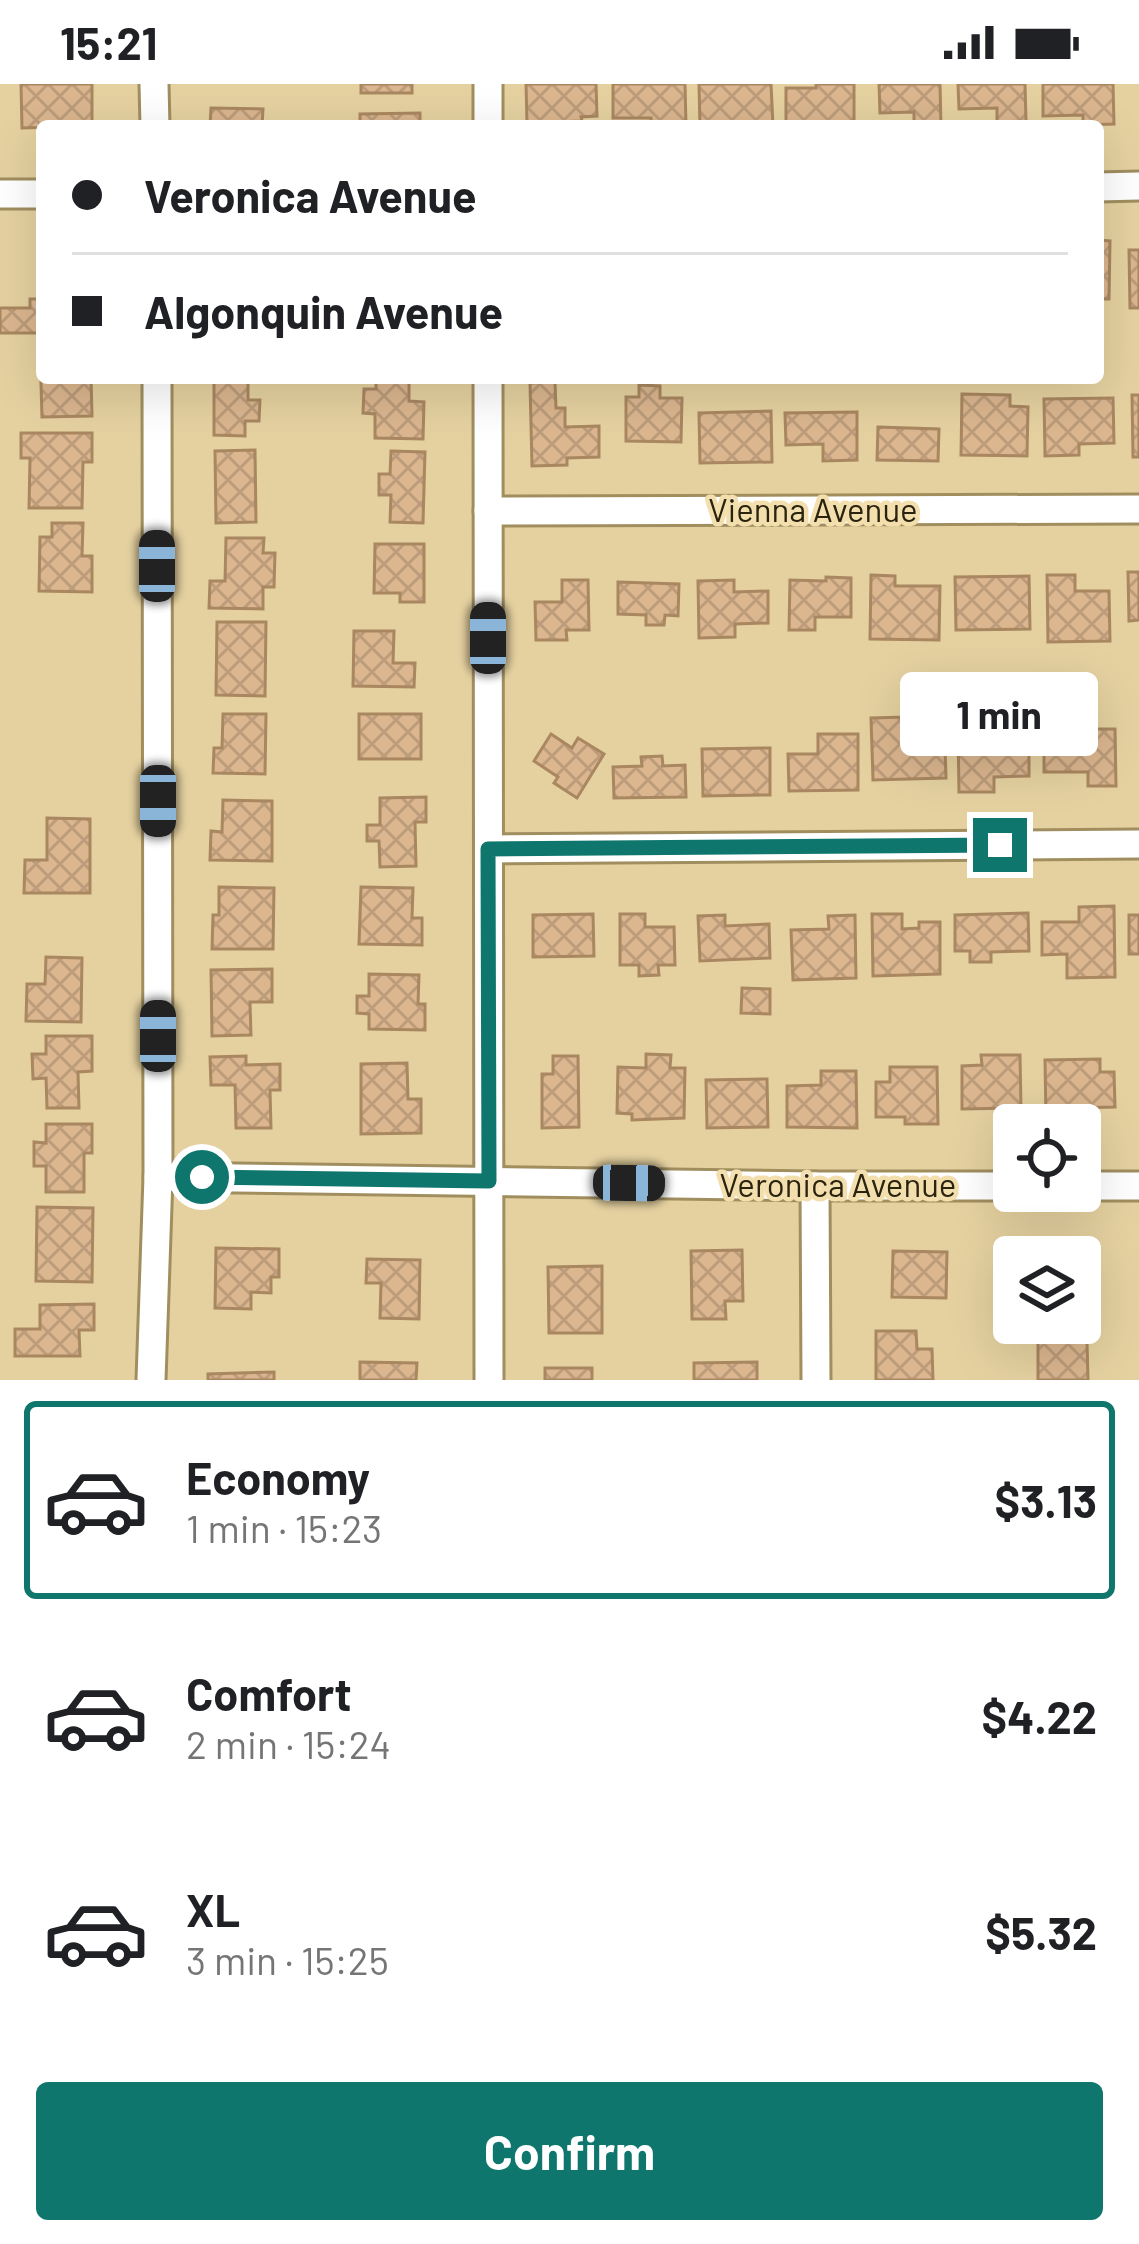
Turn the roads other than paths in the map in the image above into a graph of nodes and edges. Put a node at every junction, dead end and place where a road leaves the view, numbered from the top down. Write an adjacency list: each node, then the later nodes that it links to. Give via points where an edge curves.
1 (154, 84): 3 (street)
2 (488, 84): 4 (street)
3 (155, 120)
4 (488, 120)
5 (1104, 187): 6 (street)
6 (1139, 187)
7 (0, 194): 8 (street)
8 (36, 194)
9 (157, 384): 15 (street)
10 (488, 384): 12 (street)
11 (1139, 509): 12 (street, Vienna Avenue)
12 (488, 511): 14 (street)
13 (1139, 844): 14 (street)
14 (488, 849): 16 (street)
15 (158, 1177): 16 (street, Veronica Avenue); 21 (street)
16 (489, 1181): 17 (street, Veronica Avenue); 22 (street)
17 (815, 1186): 18 (street, Veronica Avenue); 23 (street)
18 (993, 1186)
19 (1101, 1186): 20 (street)
20 (1139, 1186)
21 (152, 1380)
22 (490, 1380)
23 (816, 1380)

